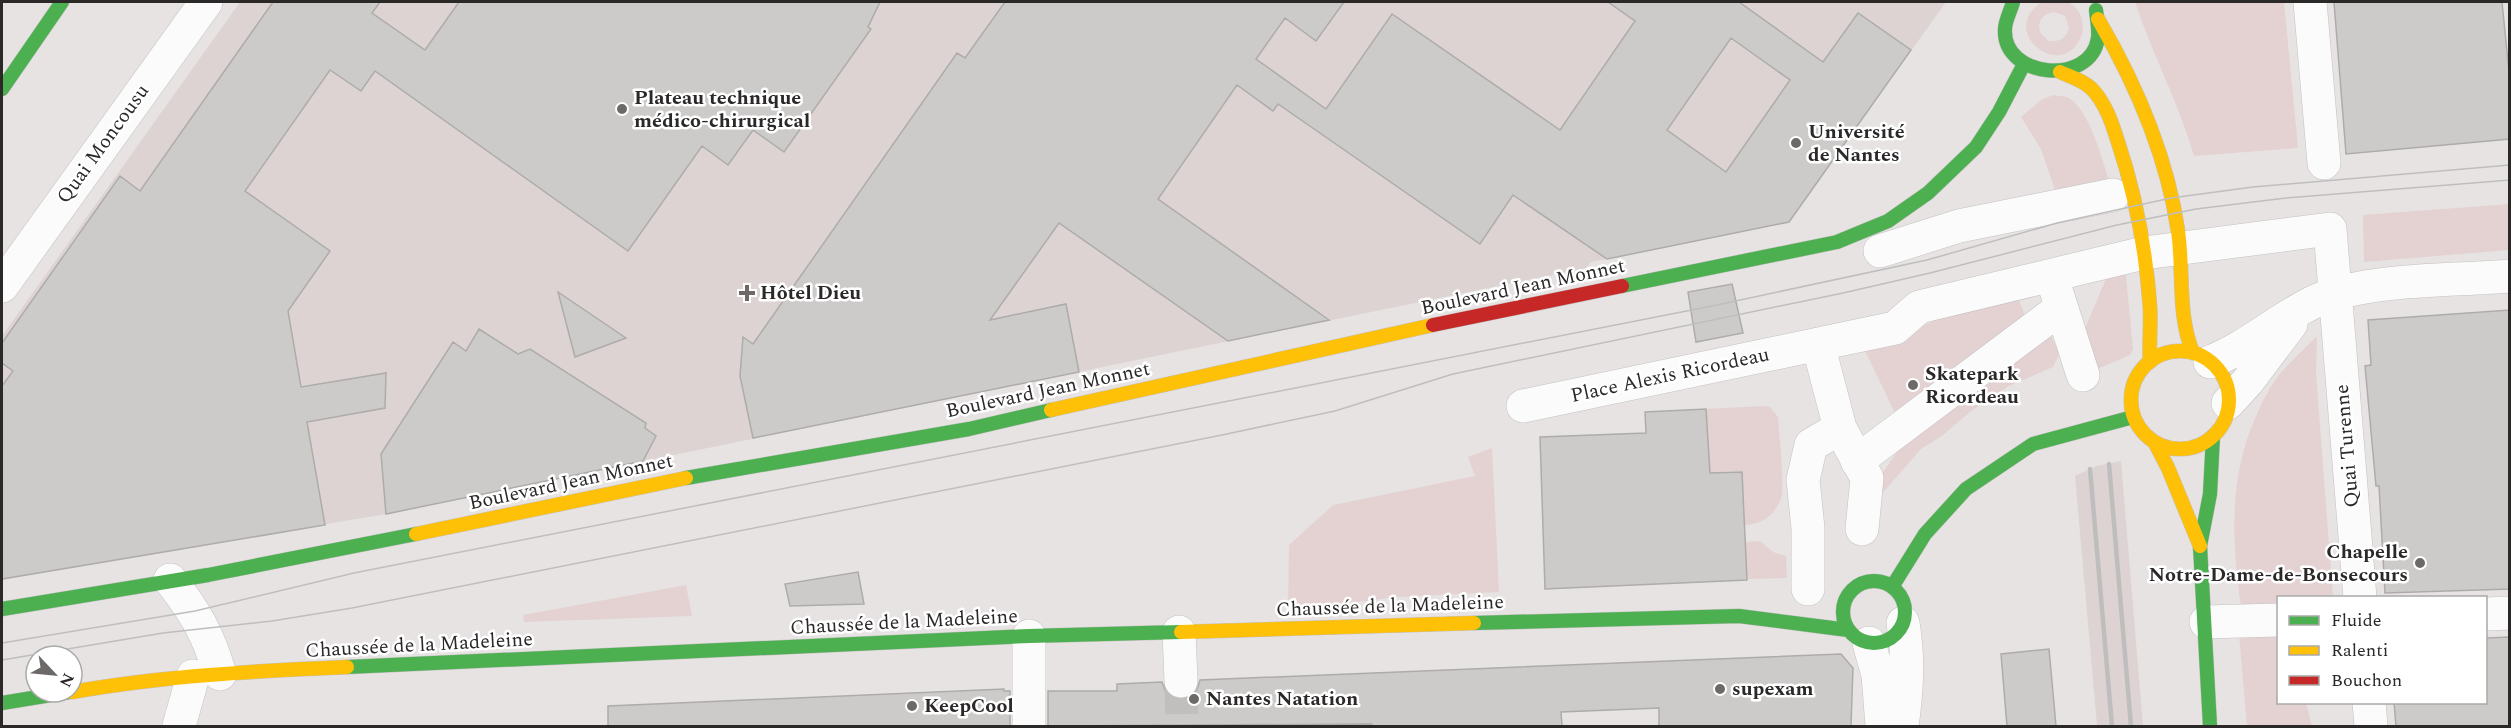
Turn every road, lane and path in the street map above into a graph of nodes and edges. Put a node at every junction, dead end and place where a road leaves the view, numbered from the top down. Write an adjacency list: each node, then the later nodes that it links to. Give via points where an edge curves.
1 (62, 2): 9 (main road)
2 (206, 2): 17 (street, Quai Moncousu)
3 (2013, 2): 7 (main road, via 2005,23 2007,39)
4 (2093, 2): 6 (main road)
5 (2310, 2): 10 (street)
6 (2098, 19): 8 (main road, via 2098,36 2091,52 2080,64); 12 (main road, via 2134,89)
7 (2024, 64): 8 (main road, via 2038,71); 34 (main road, Boulevard Jean Monnet, via 1980,143 1940,184 1908,211 1871,231 1837,242 1342,344 969,429 710,473)
8 (2060, 72): 14 (main road, via 2084,82 2111,119 2134,191)
9 (2, 89)
10 (2324, 163)
11 (2113, 195): 13 (street, via 1959,225)
12 (2188, 246): 14 (street, Place Alexis Ricordeau); 18 (street, Quai Turenne, via 2330,229); 22 (main road, via 2184,333)
13 (1880, 251)
14 (2144, 253): 15 (street, Place Alexis Ricordeau); 23 (main road)
15 (2052, 274): 19 (street); 21 (street, Place Alexis Ricordeau, via 1919,307 1895,328)
16 (2510, 276): 18 (street, via 2373,286)
17 (2, 286)
18 (2336, 295): 20 (street); 37 (street, Quai Turenne)
19 (2061, 308): 24 (street); 31 (street)
20 (2301, 310): 22 (street, via 2230,354); 25 (street)
21 (1818, 344): 26 (street, Place Alexis Ricordeau); 28 (street)
22 (2201, 357): 23 (main road, via 2166,353); 25 (main road, via 2224,380)
23 (2150, 362): 27 (main road, via 2132,389)
24 (2083, 375)
25 (2229, 403): 29 (main road, via 2223,424)
26 (1523, 406)
27 (2133, 417): 30 (main road); 35 (main road, via 2033,444 1966,489 1925,534)
28 (1839, 428): 31 (street); 38 (street, via 1811,445 1803,480 1808,528)
29 (2213, 436): 30 (main road, via 2185,449); 33 (main road, via 2210,494)
30 (2155, 443): 33 (main road, via 2170,466)
31 (1857, 461): 32 (street, via 1867,478)
32 (1862, 529)
33 (2200, 546): 44 (main road)
34 (170, 580): 39 (main road, Boulevard Jean Monnet); 49 (street, via 195,611 211,642)
35 (1892, 587): 36 (main road, via 1869,581); 45 (main road, via 1903,601)
36 (1848, 594): 38 (main road, Chaussée de la Madeleine); 48 (main road, via 1842,612)
37 (2360, 596)
38 (1807, 599): 42 (main road, Chaussée de la Madeleine)
39 (2, 609)
40 (2510, 613): 41 (street)
41 (2487, 614)
42 (1739, 616): 46 (main road, Chaussée de la Madeleine); 48 (main road, Chaussée de la Madeleine, via 1806,623)
43 (2277, 620): 44 (street)
44 (2206, 622): 59 (main road)
45 (1903, 623): 48 (main road, via 1892,638 1878,643); 58 (street, via 1908,677)
46 (1179, 632): 47 (main road, Chaussée de la Madeleine); 50 (street)
47 (1029, 636): 49 (main road, Chaussée de la Madeleine); 56 (street)
48 (1859, 637): 57 (street, via 1878,675)
49 (206, 675): 51 (main road, Chaussée de la Madeleine); 55 (street)
50 (1181, 681)
51 (84, 690)
52 (24, 699): 53 (main road, Chaussée de la Madeleine)
53 (2, 703)
54 (2369, 704): 60 (street)
55 (179, 726)
56 (1029, 726)
57 (1882, 726)
58 (1902, 726)
59 (2210, 726)
60 (2371, 726)

